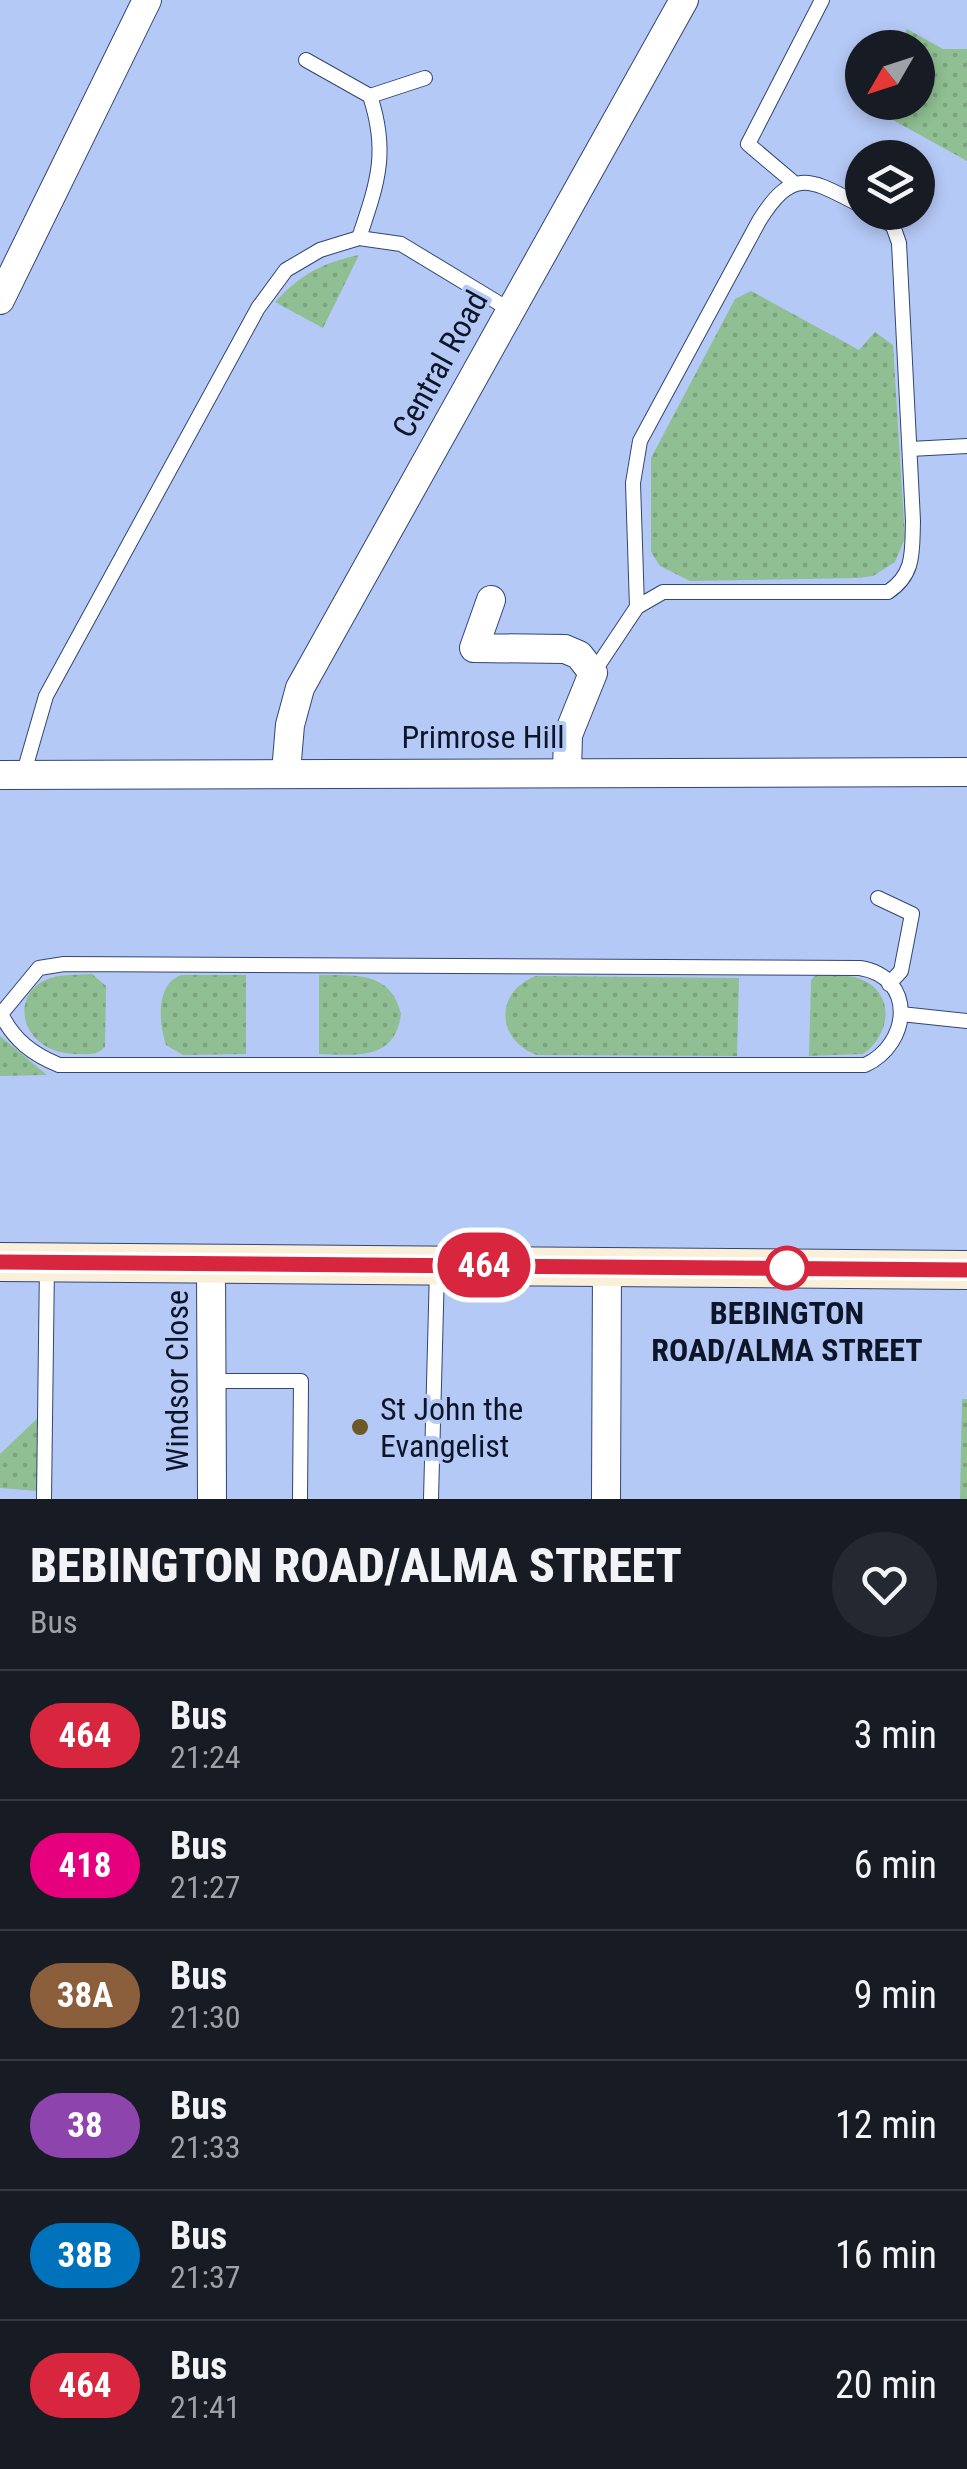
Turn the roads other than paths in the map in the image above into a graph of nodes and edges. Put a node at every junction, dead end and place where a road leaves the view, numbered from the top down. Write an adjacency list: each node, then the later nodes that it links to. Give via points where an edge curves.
1 (147, 0): 11 (street)
2 (684, 0): 12 (street, Central Road)
3 (822, 0): 7 (lane, via 748,144)
4 (306, 60): 6 (lane)
5 (425, 78): 6 (lane)
6 (370, 96): 10 (lane, via 382,156)
7 (793, 182): 8 (lane, via 815,182); 16 (lane, via 778,190 759,221 640,442 633,484)
8 (845, 197)
9 (894, 230): 14 (lane)
10 (359, 238): 12 (lane, via 401,244); 21 (lane, via 286,270 258,308 46,696)
11 (0, 300)
12 (510, 310): 18 (street, Central Road, via 300,688)
13 (967, 446): 14 (lane)
14 (910, 449): 16 (lane, via 911,567 888,592 663,592)
15 (491, 600): 17 (street, via 474,648 565,649)
16 (637, 608): 17 (lane)
17 (593, 673): 19 (street, via 568,735)
18 (286, 772): 19 (street, Primrose Hill); 21 (street, Primrose Hill)
19 (567, 772): 20 (street, Primrose Hill)
20 (967, 772)
21 (12, 774)
22 (878, 898): 23 (lane, via 912,914 901,970)
23 (889, 984): 24 (lane, via 860,968 64,964 39,968); 25 (lane)
24 (0, 1014): 25 (lane, via 12,1035 59,1065 865,1065 891,1048)
25 (901, 1014): 26 (lane)
26 (967, 1022)
27 (0, 1262): 28 (main road)
28 (47, 1262): 29 (main road); 35 (lane)
29 (211, 1264): 30 (main road); 33 (street, Windsor Close)
30 (437, 1265): 31 (main road); 34 (lane)
31 (607, 1266): 32 (main road); 38 (street)
32 (967, 1270)
33 (212, 1381): 36 (street, Windsor Close); 37 (lane, via 301,1381)
34 (431, 1498)
35 (44, 1499)
36 (212, 1499)
37 (300, 1499)
38 (606, 1499)

